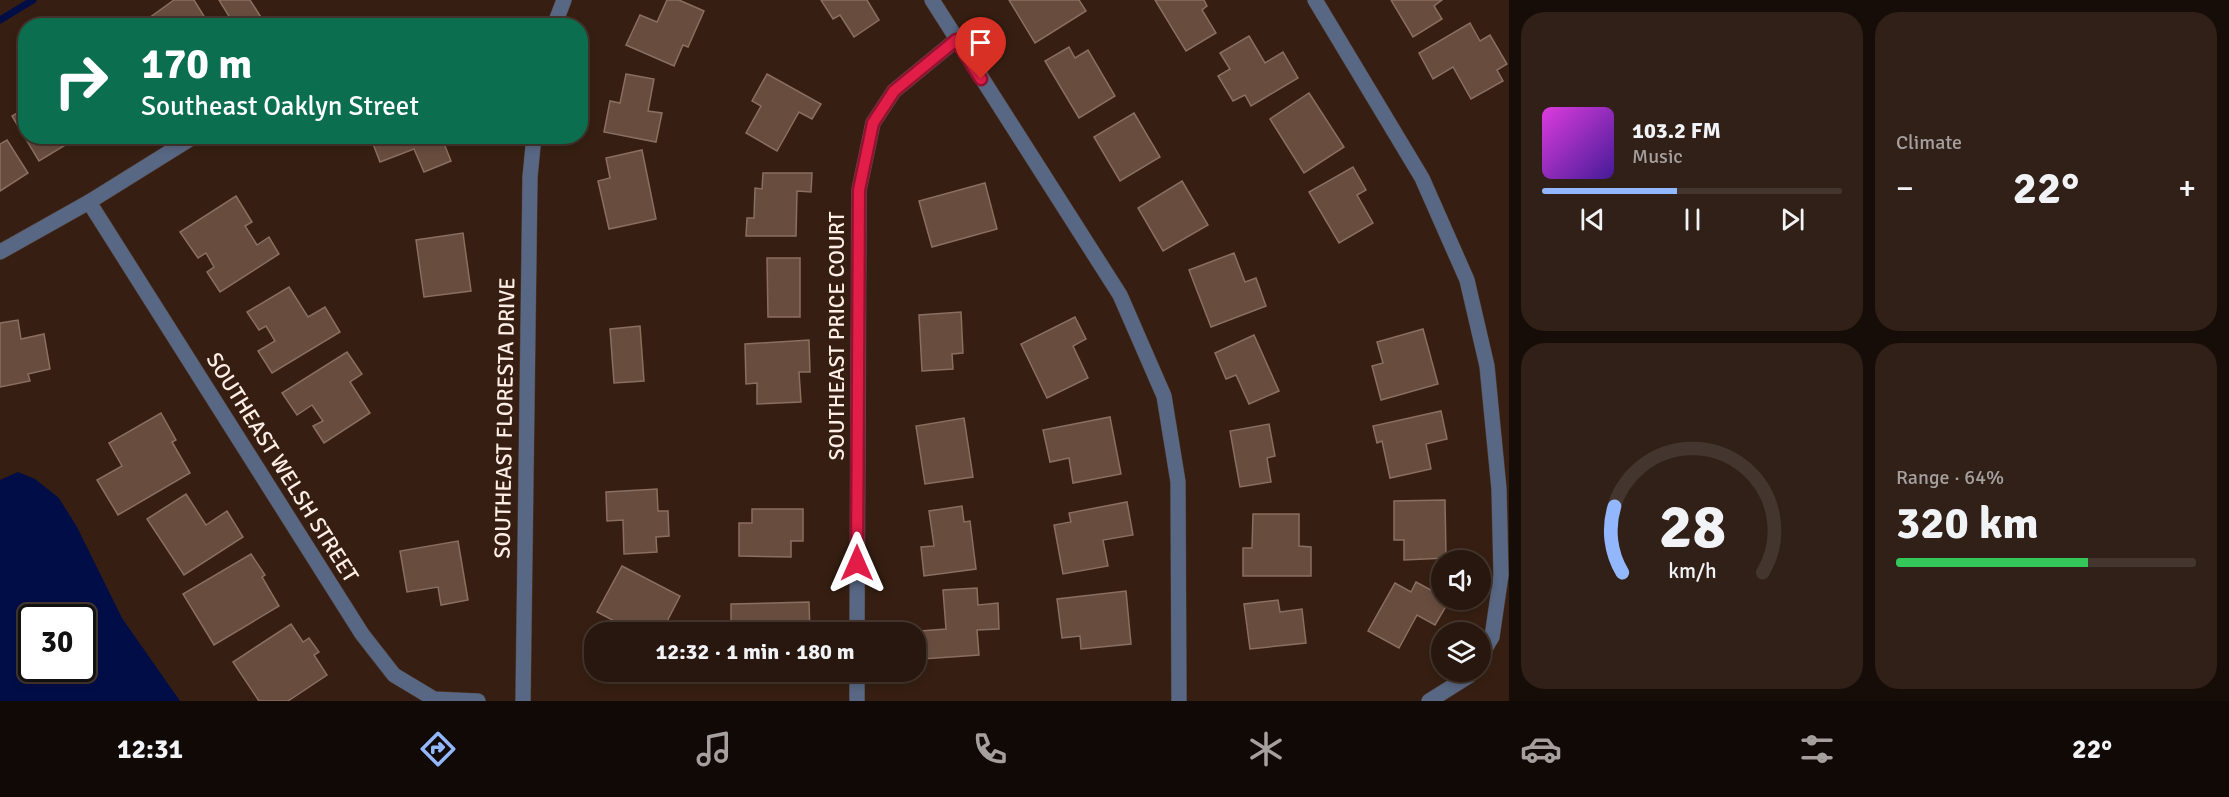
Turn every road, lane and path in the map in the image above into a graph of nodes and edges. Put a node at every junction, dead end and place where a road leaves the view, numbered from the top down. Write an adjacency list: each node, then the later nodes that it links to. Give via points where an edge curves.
1 (564, 0): 4 (street)
2 (932, 0): 5 (street)
3 (1314, 0): 11 (street, via 1422,178 1467,280 1487,366 1499,489 1501,575)
4 (557, 18)
5 (956, 40): 10 (street, SOUTHEAST PRICE COURT, via 894,91 873,123 859,190); 17 (street, via 1120,295 1164,396 1178,482)
6 (182, 144): 8 (street)
7 (533, 144): 15 (street, SOUTHEAST FLORESTA DRIVE)
8 (89, 202): 9 (street); 14 (street, SOUTHEAST WELSH STREET, via 362,634 394,675 434,699)
9 (0, 252)
10 (857, 622)
11 (1491, 640)
12 (857, 682): 16 (street)
13 (1458, 682): 18 (street)
14 (478, 701)
15 (523, 701)
16 (856, 701)
17 (1179, 701)
18 (1429, 701)

